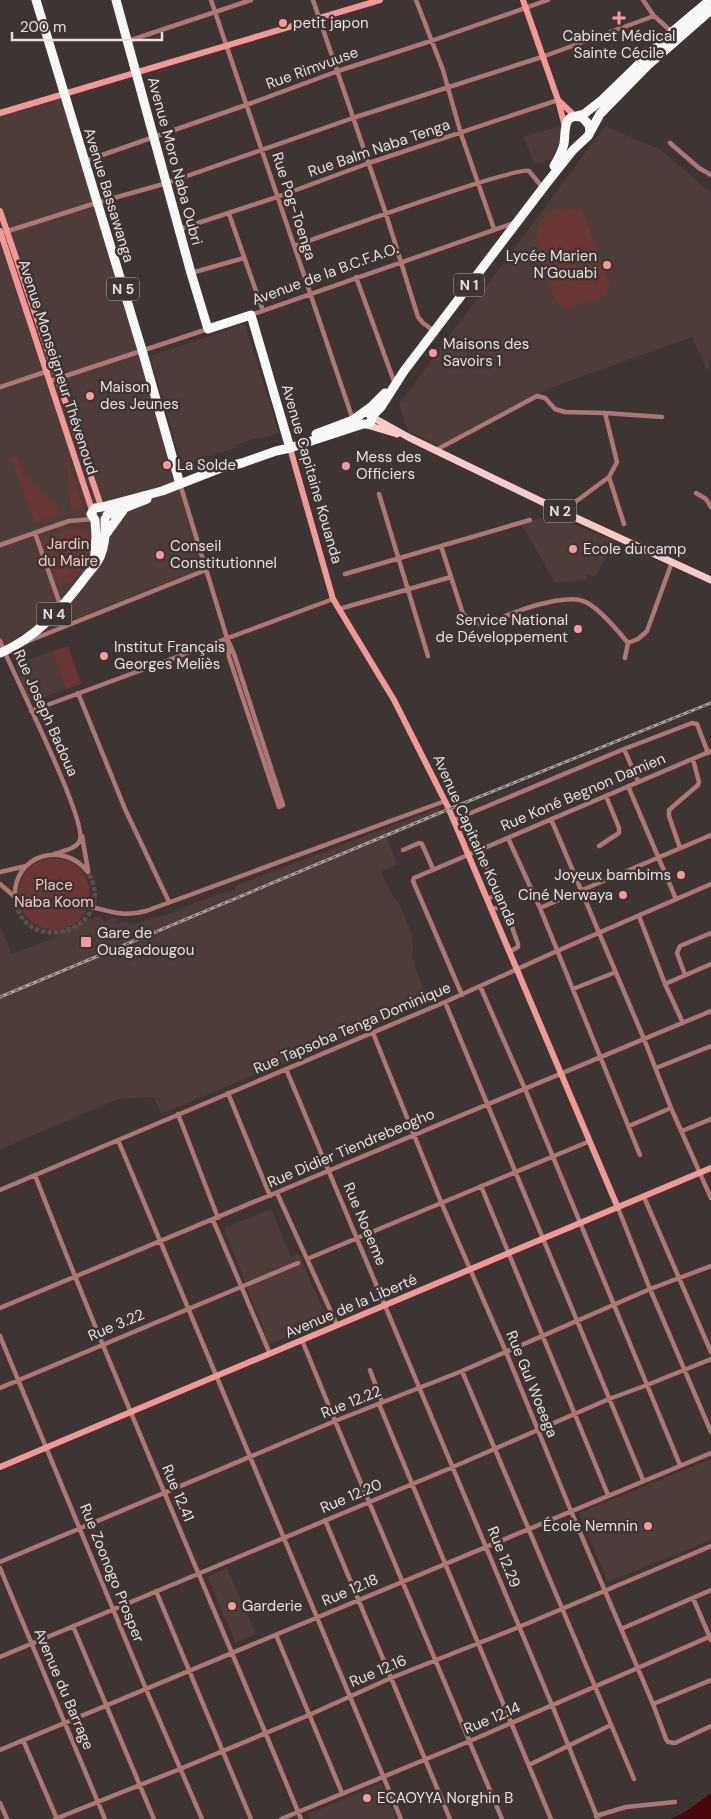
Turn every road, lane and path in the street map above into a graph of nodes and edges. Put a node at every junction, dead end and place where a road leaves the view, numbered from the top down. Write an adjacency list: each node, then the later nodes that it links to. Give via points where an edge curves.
1 (36, 0): 25 (highway, Avenue Bassawanga / N 5)
2 (116, 0): 18 (highway, Avenue Moro Naba Oubri)
3 (210, 0): 14 (street, Rue Pog-Toenga)
4 (251, 0): 14 (street)
5 (313, 0): 16 (street)
6 (380, 0): 16 (street)
7 (416, 0): 19 (street)
8 (523, 0): 12 (street)
9 (548, 0): 12 (street, Rue Rimvuuse)
10 (643, 0): 15 (street)
11 (710, 0): 17 (highway, N 1)
12 (525, 8): 19 (street, Rue Rimvuuse); 21 (street)
13 (711, 10): 17 (highway, N 1)
14 (215, 12): 18 (street); 20 (street, Rue Pog-Toenga)
15 (654, 16): 17 (street); 21 (street)
16 (319, 19): 20 (street); 22 (street)
17 (675, 35): 29 (highway, N 1, via 602,100); 32 (highway, N 1, via 607,105 595,119)
18 (128, 41): 23 (highway, Avenue Moro Naba Oubri)
19 (431, 41): 22 (street, Rue Rimvuuse); 24 (street)
20 (226, 46): 23 (street); 27 (street, Rue Pog-Toenga)
21 (542, 57): 24 (street); 26 (street)
22 (338, 71): 27 (street, Rue Rimvuuse); 30 (street)
23 (137, 73): 25 (street); 34 (highway, Avenue Moro Naba Oubri)
24 (447, 88): 30 (street); 33 (street)
25 (64, 94): 28 (street); 38 (highway, Avenue Bassawanga / N 5)
26 (558, 100): 29 (street); 31 (street); 33 (street, Rue Balm Naba Tenga)
27 (246, 105): 34 (street, Rue Rimvuuse); 37 (street, Rue Pog-Toenga)
28 (0, 113)
29 (576, 116): 31 (highway, N 1, via 569,120); 32 (highway, via 587,121)
30 (353, 118): 37 (street); 39 (street)
31 (565, 129): 35 (highway, via 571,140); 43 (highway, N 1, via 562,151)
32 (590, 132): 35 (highway, N 1)
33 (461, 134): 39 (street, Rue Balm Naba Tenga); 42 (street)
34 (154, 138): 38 (street, Rue Rimvuuse); 41 (highway, Avenue Moro Naba Oubri)
35 (582, 141): 43 (highway, N 1)
36 (670, 144): 40 (street)
37 (262, 150): 41 (street); 44 (street, Rue Pog-Toenga)
38 (84, 162): 45 (highway, Avenue Bassawanga / N 5)
39 (369, 164): 44 (street, Rue Balm Naba Tenga); 48 (street)
40 (711, 175)
41 (168, 183): 45 (street); 51 (highway, Avenue Moro Naba Oubri)
42 (478, 183): 43 (street, via 526,170); 48 (street); 50 (street)
43 (544, 186): 49 (highway, N 1)
44 (277, 197): 47 (street, Rue Balm Naba Tenga); 53 (street, Rue Pog-Toenga)
45 (96, 202): 52 (street); 63 (highway, Avenue Bassawanga / N 5)
46 (0, 211): 52 (street, Avenue Monseigneur Thévenoud)
47 (229, 214): 51 (street, Rue Balm Naba Tenga); 54 (street)
48 (386, 214): 53 (street); 55 (street)
49 (516, 222): 50 (street, Avenue de la B.C.F.A.O.); 62 (highway, N 1)
50 (494, 229): 55 (street, Avenue de la B.C.F.A.O.)
51 (180, 230): 56 (highway, Avenue Moro Naba Oubri)
52 (3, 232): 64 (street, Avenue Monseigneur Thévenoud)
53 (294, 246): 58 (street, Rue Pog-Toenga)
54 (244, 258): 56 (street); 59 (street)
55 (401, 261): 57 (street, Avenue de la B.C.F.A.O.); 62 (street, via 418,316)
56 (191, 273): 61 (highway, Avenue Moro Naba Oubri)
57 (356, 277): 58 (street, Avenue de la B.C.F.A.O.); 67 (street)
58 (310, 293): 59 (street, Avenue de la B.C.F.A.O.); 71 (street, Rue Pog-Toenga)
59 (262, 311): 60 (street, Avenue de la B.C.F.A.O.)
60 (251, 315): 61 (highway, Avenue de la B.C.F.A.O.); 74 (highway, Avenue Capitaine Kouanda)
61 (208, 329): 63 (street, Avenue de la B.C.F.A.O.)
62 (434, 331): 67 (highway, N 1)
63 (142, 350): 65 (street, Avenue de la B.C.F.A.O.); 77 (highway, Avenue Bassawanga / N 5)
64 (50, 370): 65 (street); 66 (street, Avenue Monseigneur Thévenoud); 68 (street)
65 (58, 379): 66 (street, Avenue de la B.C.F.A.O.); 72 (street)
66 (50, 381): 73 (street, Avenue Monseigneur Thévenoud)
67 (394, 385): 71 (highway, N 1, via 384,402)
68 (0, 387)
69 (605, 413): 70 (street); 75 (street, via 555,410 545,398 537,396); 76 (street, via 617,462)
70 (662, 417)
71 (364, 418): 74 (highway, N 4); 75 (main road, N 2)
72 (75, 431): 73 (street); 84 (street)
73 (67, 433): 84 (street, Avenue Monseigneur Thévenoud)
74 (290, 446): 77 (highway, N 4); 99 (street, Avenue Capitaine Kouanda)
75 (436, 450): 83 (main road, N 2)
76 (610, 477): 83 (street); 86 (street)
77 (180, 484): 78 (highway, N 4); 94 (street)
78 (162, 491): 82 (highway, N 4); 84 (highway, N 4)
79 (696, 493): 81 (street)
80 (379, 494): 91 (street)
81 (711, 507)
82 (124, 509): 84 (highway); 88 (highway, N 4)
83 (563, 511): 92 (main road, N 2)
84 (98, 514): 87 (street); 88 (highway); 93 (highway)
85 (530, 520): 90 (street)
86 (624, 524)
87 (36, 533): 89 (street); 100 (street)
88 (106, 534): 93 (highway, N 4)
89 (0, 545)
90 (441, 546): 91 (street); 96 (street)
91 (399, 558): 95 (street); 98 (street)
92 (672, 562): 97 (main road, N 2); 104 (street, via 646,631)
93 (94, 566): 100 (highway, N 4)
94 (206, 570): 102 (street); 105 (street)
95 (345, 574)
96 (451, 577): 98 (street); 104 (street, via 463,614 477,624 563,600 583,600)
97 (711, 580)
98 (408, 589): 101 (street); 107 (street)
99 (333, 599): 101 (street, Avenue Capitaine Kouanda); 102 (street)
100 (61, 607): 105 (highway, N 4)
101 (338, 609): 117 (street, Avenue Capitaine Kouanda, via 394,700)
102 (227, 638): 102 (street, via 229,656 278,807 284,805); 109 (street)
103 (0, 641): 106 (street, Rue Joseph Badoua)
104 (628, 643): 108 (street)
105 (15, 646): 106 (highway, N 4)
106 (2, 652): 110 (street, Rue Joseph Badoua)
107 (428, 656)
108 (625, 658)
109 (78, 693): 110 (street); 138 (street, via 125,809)
110 (31, 710): 120 (street, Rue Joseph Badoua, via 69,795)
111 (624, 749): 112 (street, via 694,723); 114 (street); 119 (street)
112 (710, 752): 113 (street, Rue Koné Begnon Damien)
113 (693, 759): 114 (street, Rue Koné Begnon Damien); 124 (street, via 698,785 669,810 668,816)
114 (638, 781): 115 (street, Rue Koné Begnon Damien)
115 (628, 786): 116 (street, Rue Koné Begnon Damien); 129 (street)
116 (606, 796): 118 (street, Rue Koné Begnon Damien); 123 (street, via 619,834)
117 (445, 801): 119 (street, Avenue Capitaine Kouanda); 138 (street)
118 (551, 819): 122 (street, Rue Koné Begnon Damien); 135 (street)
119 (454, 820): 128 (street, Avenue Capitaine Kouanda)
120 (81, 831): 127 (street, via 80,842); 127 (street, via 88,872 73,858)
121 (711, 835): 124 (street)
122 (508, 838): 125 (street, Rue Koné Begnon Damien); 140 (street)
123 (599, 846)
124 (680, 848): 129 (street)
125 (479, 849): 128 (street, Rue Koné Begnon Damien); 136 (street, via 496,890 494,896)
126 (403, 850): 131 (street, via 422,844)
127 (54, 854): 130 (street, via 39,857)
128 (467, 854): 131 (street, Rue Koné Begnon Damien); 136 (street, Avenue Capitaine Kouanda)
129 (658, 858): 135 (street); 137 (street)
130 (27, 865): 132 (street); 133 (street, via 17,882 15,897)
131 (433, 868): 154 (street, Rue Koné Begnon Damien, via 413,881)
132 (0, 872)
133 (0, 884)
134 (711, 884): 137 (street, Rue Tapsoba Tenga Dominique)
135 (581, 891): 140 (street); 143 (street)
136 (487, 899): 141 (street, Avenue Capitaine Kouanda)
137 (676, 899): 142 (street, Rue Tapsoba Tenga Dominique)
138 (169, 902): 139 (street, via 133,915)
139 (92, 906)
140 (540, 908): 145 (street)
141 (491, 909): 146 (street, Avenue Capitaine Kouanda); 146 (street, via 502,907 506,910 518,944)
142 (639, 916): 143 (street, Rue Tapsoba Tenga Dominique); 151 (street)
143 (599, 932): 145 (street, Rue Tapsoba Tenga Dominique); 149 (street)
144 (711, 933): 150 (street, via 677,949)
145 (557, 951): 148 (street, Rue Tapsoba Tenga Dominique); 153 (street)
146 (509, 952): 148 (street, Avenue Capitaine Kouanda)
147 (711, 964): 150 (street)
148 (517, 970): 152 (street, Rue Tapsoba Tenga Dominique); 164 (street, Avenue Capitaine Kouanda)
149 (616, 972): 153 (street); 159 (street)
150 (684, 975): 151 (street)
151 (665, 984): 157 (street)
152 (480, 986): 154 (street, Rue Tapsoba Tenga Dominique); 165 (street)
153 (573, 989): 161 (street)
154 (462, 995): 155 (street, Rue Tapsoba Tenga Dominique)
155 (445, 1002): 158 (street, Rue Tapsoba Tenga Dominique); 167 (street)
156 (711, 1011): 157 (street, Rue Didier Tiendrebeogho)
157 (683, 1023): 159 (street, Rue Didier Tiendrebeogho)
158 (373, 1033): 163 (street, Rue Tapsoba Tenga Dominique); 173 (street, Rue Gul Woeega)
159 (644, 1039): 161 (street, Rue Didier Tiendrebeogho); 162 (street)
160 (711, 1046): 162 (street)
161 (600, 1057): 164 (street, Rue Didier Tiendrebeogho); 171 (street)
162 (656, 1068): 168 (street)
163 (286, 1069): 166 (street, Rue Tapsoba Tenga Dominique); 179 (street, Rue Noeeme)
164 (560, 1074): 165 (street, Rue Didier Tiendrebeogho); 175 (street, Avenue Capitaine Kouanda)
165 (525, 1089): 167 (street, Rue Didier Tiendrebeogho); 177 (street)
166 (228, 1093): 169 (street, Rue Tapsoba Tenga Dominique); 186 (street)
167 (488, 1105): 173 (street, Rue Didier Tiendrebeogho); 180 (street)
168 (671, 1108): 171 (street); 172 (street)
169 (178, 1114): 174 (street, Rue Tapsoba Tenga Dominique); 191 (street)
170 (711, 1119): 172 (street)
171 (629, 1126): 176 (street)
172 (682, 1131): 181 (street)
173 (414, 1135): 179 (street, Rue Didier Tiendrebeogho); 189 (street, Rue Gul Woeega)
174 (118, 1140): 182 (street, Rue Tapsoba Tenga Dominique); 195 (street)
175 (590, 1141): 177 (street); 190 (street, Avenue Capitaine Kouanda)
176 (640, 1155)
177 (552, 1157): 180 (street); 192 (street)
178 (711, 1168): 181 (street, Avenue de la Liberté)
179 (329, 1170): 185 (street, Rue Didier Tiendrebeogho); 193 (street, Rue Noeeme)
180 (514, 1172): 183 (street); 194 (street)
181 (701, 1172): 187 (street, Avenue de la Liberté); 188 (street)
182 (35, 1175): 184 (street, Rue Tapsoba Tenga Dominique); 201 (street, Rue 12.41)
183 (481, 1186): 189 (street); 196 (street)
184 (0, 1190)
185 (277, 1193): 186 (street, Rue Didier Tiendrebeogho); 197 (street)
186 (270, 1196): 191 (street, Rue Didier Tiendrebeogho)
187 (644, 1197): 190 (street, Avenue de la Liberté); 202 (street)
188 (711, 1198)
189 (441, 1202): 193 (street); 200 (street, Rue Gul Woeega)
190 (618, 1208): 192 (street, Avenue de la Liberté); 204 (street)
191 (215, 1219): 195 (street, Rue Didier Tiendrebeogho); 203 (street)
192 (579, 1224): 194 (street, Avenue de la Liberté); 206 (street)
193 (357, 1237): 197 (street); 205 (street, Rue Noeeme)
194 (543, 1239): 196 (street, Avenue de la Liberté); 209 (street)
195 (160, 1241): 201 (street, Rue Didier Tiendrebeogho); 208 (street)
196 (508, 1254): 200 (street, Avenue de la Liberté); 212 (street)
197 (307, 1259): 210 (street)
198 (298, 1263): 203 (street, Rue 3.22)
199 (711, 1266): 202 (street, Rue 12.22)
200 (470, 1269): 205 (street, Avenue de la Liberté); 215 (street, Rue Gul Woeega)
201 (74, 1277): 207 (street, Rue Didier Tiendrebeogho); 214 (street, Rue 12.41)
202 (679, 1278): 204 (street, Rue 12.22); 216 (street)
203 (241, 1286): 208 (street, Rue 3.22); 217 (street)
204 (650, 1289): 206 (street, Rue 12.22); 220 (street)
205 (386, 1305): 210 (street, Avenue de la Liberté); 225 (street, Rue 12.29)
206 (614, 1305): 209 (street, Rue 12.22); 224 (street)
207 (0, 1308)
208 (187, 1309): 214 (street, Rue 3.22); 222 (street)
209 (578, 1320): 212 (street, Rue 12.22); 227 (street)
210 (337, 1325): 213 (street, Avenue de la Liberté)
211 (0, 1336): 223 (street, Rue Zoonogo Prosper)
212 (543, 1336): 215 (street, Rue 12.22); 230 (street)
213 (302, 1340): 217 (street, Avenue de la Liberté); 231 (street)
214 (103, 1344): 223 (street, Rue 3.22); 229 (street, Rue 12.41)
215 (506, 1352): 221 (street, Rue 12.22); 232 (street, Rue Gul Woeega)
216 (711, 1352)
217 (270, 1354): 222 (street, Avenue de la Liberté)
218 (711, 1359): 220 (street, Rue 12.20)
219 (370, 1370): 228 (street)
220 (684, 1370): 224 (street, Rue 12.20); 233 (street)
221 (462, 1371): 225 (street, Rue 12.22); 235 (street)
222 (217, 1377): 229 (street, Avenue de la Liberté); 237 (street)
223 (19, 1380): 226 (street, Rue 3.22); 234 (street, Rue Zoonogo Prosper)
224 (647, 1385): 227 (street, Rue 12.20); 238 (street)
225 (420, 1387): 228 (street, Rue 12.22); 239 (street, Rue 12.29)
226 (0, 1388)
227 (609, 1399): 230 (street, Rue 12.20); 241 (street)
228 (380, 1403): 231 (street, Rue 12.22); 242 (street)
229 (130, 1412): 234 (street, Avenue de la Liberté); 243 (street, Rue 12.41)
230 (575, 1414): 232 (street, Rue 12.20); 244 (street)
231 (335, 1421): 237 (street, Rue 12.22); 245 (street)
232 (538, 1431): 235 (street, Rue 12.20); 246 (street, Rue Gul Woeega)
233 (711, 1432)
234 (46, 1449): 240 (street, Avenue de la Liberté); 248 (street, Rue Zoonogo Prosper)
235 (494, 1449): 239 (street, Rue 12.20); 249 (street)
236 (711, 1453): 238 (street, Rue 12.18)
237 (250, 1457): 243 (street, Rue 12.22); 250 (street)
238 (680, 1465): 241 (street, Rue 12.18)
239 (453, 1467): 242 (street, Rue 12.20); 252 (street, Rue 12.29)
240 (0, 1468)
241 (643, 1480): 244 (street, Rue 12.18)
242 (412, 1483): 245 (street, Rue 12.20); 254 (street)
243 (164, 1493): 248 (street, Rue 12.22); 256 (street, Rue 12.41)
244 (608, 1495): 246 (street, Rue 12.18)
245 (369, 1502): 247 (street, Rue 12.20); 257 (street)
246 (571, 1511): 249 (street, Rue 12.18); 258 (street, Rue Gul Woeega)
247 (325, 1520): 250 (street, Rue 12.20); 262 (street)
248 (81, 1528): 253 (street, Rue 12.22); 263 (street, Rue Zoonogo Prosper)
249 (529, 1529): 252 (street, Rue 12.18); 264 (street)
250 (283, 1537): 256 (street, Rue 12.20); 265 (street)
251 (711, 1546): 258 (street, Rue 12.16)
252 (487, 1547): 254 (street, Rue 12.18); 267 (street, Rue 12.29)
253 (0, 1562)
254 (444, 1563): 257 (street, Rue 12.18); 272 (street)
255 (0, 1568): 271 (street, Avenue du Barrage)
256 (199, 1573): 260 (street, Rue 12.20); 273 (street, Rue 12.41)
257 (402, 1581): 262 (street, Rue 12.18); 275 (street)
258 (605, 1590): 264 (street, Rue 12.16); 268 (street, Rue Gul Woeega)
259 (711, 1590): 261 (street)
260 (156, 1591): 263 (street, Rue 12.20); 277 (street)
261 (693, 1598): 268 (street); 270 (street)
262 (359, 1600): 265 (street, Rue 12.18); 278 (street)
263 (113, 1608): 266 (street, Rue 12.20); 281 (street, Rue Zoonogo Prosper)
264 (562, 1608): 267 (street, Rue 12.16); 280 (street)
265 (317, 1618): 269 (street, Rue 12.18); 282 (street)
266 (73, 1626): 271 (street, Rue 12.20); 285 (street)
267 (519, 1627): 272 (street, Rue 12.16); 283 (street, Rue 12.29)
268 (621, 1629): 276 (street, Rue Gul Woeega)
269 (276, 1635): 273 (street, Rue 12.18); 286 (street)
270 (711, 1637): 276 (street, Rue 12.14)
271 (31, 1643): 274 (street, Rue 12.20); 287 (street, Avenue du Barrage)
272 (478, 1643): 275 (street, Rue 12.16); 288 (street)
273 (232, 1654): 277 (street, Rue 12.18); 291 (street, Rue 12.41)
274 (0, 1656)
275 (435, 1661): 278 (street, Rue 12.16); 293 (street)
276 (637, 1668): 280 (street, Rue 12.14); 284 (street, Rue Gul Woeega)
277 (188, 1670): 281 (street, Rue 12.18); 296 (street)
278 (391, 1678): 282 (street, Rue 12.16); 297 (street)
279 (711, 1680): 284 (street)
280 (595, 1687): 283 (street, Rue 12.14); 289 (street)
281 (146, 1689): 285 (street, Rue 12.18); 299 (street, Rue Zoonogo Prosper)
282 (351, 1696): 286 (street, Rue 12.16); 300 (street)
283 (552, 1704): 288 (street, Rue 12.14); 294 (street, Rue 12.29)
284 (653, 1704): 290 (street, Rue Gul Woeega, via 666,1739 671,1743)
285 (106, 1706): 287 (street, Rue 12.18); 302 (street)
286 (309, 1715): 291 (street, Rue 12.16); 303 (street)
287 (64, 1723): 292 (street, Rue 12.18); 304 (street, Avenue du Barrage)
288 (512, 1723): 293 (street, Rue 12.14); 298 (street)
289 (610, 1725): 294 (street); 301 (street)
290 (711, 1726)
291 (264, 1733): 296 (street, Rue 12.16); 307 (street, Rue 12.41)
292 (23, 1740): 295 (street, Rue 12.18); 310 (street)
293 (470, 1741): 297 (street, Rue 12.14); 319 (street)
294 (569, 1746): 298 (street); 308 (street, Rue 12.29)
295 (0, 1750)
296 (223, 1750): 299 (street, Rue 12.16); 314 (street)
297 (425, 1759): 300 (street, Rue 12.14); 318 (street)
298 (529, 1764): 320 (street)
299 (180, 1769): 302 (street, Rue 12.16); 313 (street, Rue Zoonogo Prosper)
300 (382, 1776): 303 (street, Rue 12.14); 317 (street)
301 (634, 1779)
302 (139, 1785): 304 (street, Rue 12.16); 312 (street)
303 (342, 1793): 307 (street, Rue 12.14)
304 (97, 1802): 310 (street, Rue 12.16); 311 (street, Avenue du Barrage)
305 (675, 1802): 308 (street, via 626,1808)
306 (0, 1803): 309 (street)
307 (298, 1812): 315 (street, Rue 12.14); 316 (street, Rue 12.41)
308 (597, 1817)
309 (7, 1819)
310 (56, 1819)
311 (105, 1819)
312 (154, 1819)
313 (202, 1819)
314 (251, 1819)
315 (281, 1819)
316 (301, 1819)
317 (401, 1819)
318 (450, 1819)
319 (502, 1819)
320 (551, 1819)

